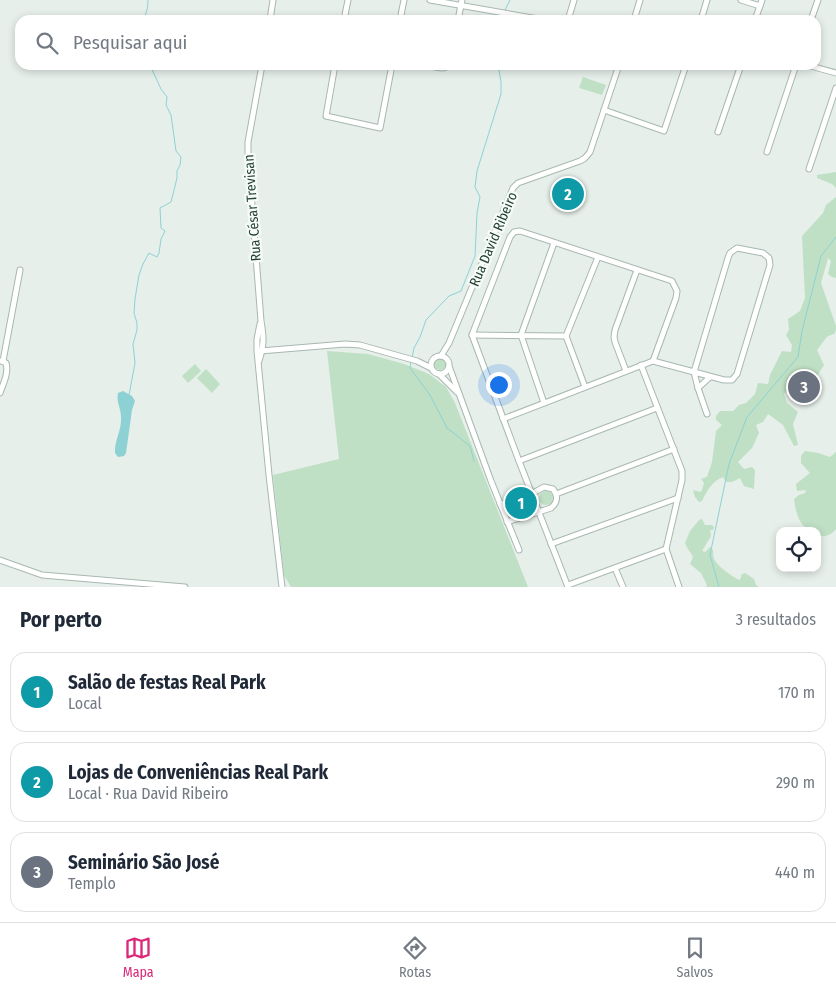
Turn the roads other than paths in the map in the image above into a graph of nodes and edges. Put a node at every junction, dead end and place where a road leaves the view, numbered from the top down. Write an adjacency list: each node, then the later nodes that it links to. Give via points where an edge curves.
1 (272, 0): 13 (street)
2 (348, 0): 14 (street)
3 (404, 0): 15 (street)
4 (430, 0): 11 (street)
5 (574, 0): 18 (street)
6 (640, 0): 19 (street)
7 (707, 0): 20 (street)
8 (741, 0): 12 (street)
9 (762, 0): 12 (street)
10 (818, 0): 22 (street)
11 (461, 2): 16 (street); 17 (street)
12 (760, 6): 21 (street)
13 (270, 15)
14 (345, 15)
15 (401, 15)
16 (459, 15)
17 (521, 15)
18 (570, 15)
19 (636, 15)
20 (702, 15)
21 (757, 15)
22 (813, 15)
23 (821, 69): 31 (street)
24 (261, 70): 45 (street, Rua César Trevisan, via 248,142 264,340)
25 (334, 70): 26 (street, via 326,116 380,128)
26 (391, 70)
27 (617, 70): 33 (street, Rua David Ribeiro)
28 (684, 70): 33 (street, via 664,131)
29 (738, 70): 34 (street)
30 (794, 70): 35 (street)
31 (836, 73)
32 (836, 88): 36 (street)
33 (604, 110): 44 (street, Rua David Ribeiro, via 585,158 518,183 513,188)
34 (718, 132)
35 (767, 152)
36 (809, 169)
37 (554, 242): 38 (street); 41 (street, via 520,231 510,236); 42 (street)
38 (598, 257): 40 (street); 43 (street)
39 (20, 270): 50 (street)
40 (637, 270): 49 (street, via 672,281 677,291); 55 (street, via 614,337)
41 (472, 335): 42 (street); 66 (street)
42 (521, 335): 43 (street); 63 (street)
43 (566, 336): 59 (street)
44 (449, 343): 46 (street, Rua David Ribeiro); 48 (street, Rua David Ribeiro)
45 (260, 351): 51 (street, via 345,344); 88 (street, Rua César Trevisan, via 269,475)
46 (441, 356): 47 (street); 48 (street)
47 (434, 358): 51 (street); 54 (street)
48 (447, 359): 53 (street)
49 (653, 360): 52 (street); 56 (street)
50 (2, 361): 61 (street, via 6,363 7,372)
51 (417, 361): 54 (street)
52 (641, 365): 55 (street); 64 (street)
53 (449, 366): 57 (street); 62 (street)
54 (431, 368): 57 (street)
55 (626, 371): 59 (street)
56 (694, 372): 58 (street); 58 (street, via 730,253 737,248 763,253 769,258 770,265 737,374 728,381); 60 (street)
57 (439, 374): 62 (street)
58 (710, 377): 60 (street)
59 (585, 387): 63 (street)
60 (698, 388): 65 (street)
61 (0, 393)
62 (459, 394): 74 (street)
63 (544, 403): 66 (street)
64 (657, 408): 67 (street); 68 (street)
65 (707, 414)
66 (503, 419): 68 (street)
67 (674, 449): 70 (street); 72 (street, via 682,471)
68 (519, 461): 69 (street)
69 (532, 493): 70 (street, via 544,487); 71 (street); 75 (street)
70 (556, 494): 79 (street, via 555,505)
71 (524, 498)
72 (678, 498): 81 (street); 82 (street)
73 (516, 501): 74 (street)
74 (500, 504): 78 (street)
75 (536, 504): 76 (street); 79 (street)
76 (527, 507)
77 (518, 510): 78 (street)
78 (504, 512): 80 (street)
79 (539, 512): 80 (street); 81 (street)
80 (507, 522): 83 (street)
81 (552, 544): 86 (street)
82 (666, 549): 85 (street); 90 (street)
83 (519, 550)
84 (0, 560): 87 (street, via 42,575)
85 (615, 568): 86 (street); 89 (street)
86 (568, 586)
87 (185, 587)
88 (282, 587)
89 (623, 587)
90 (679, 587)

